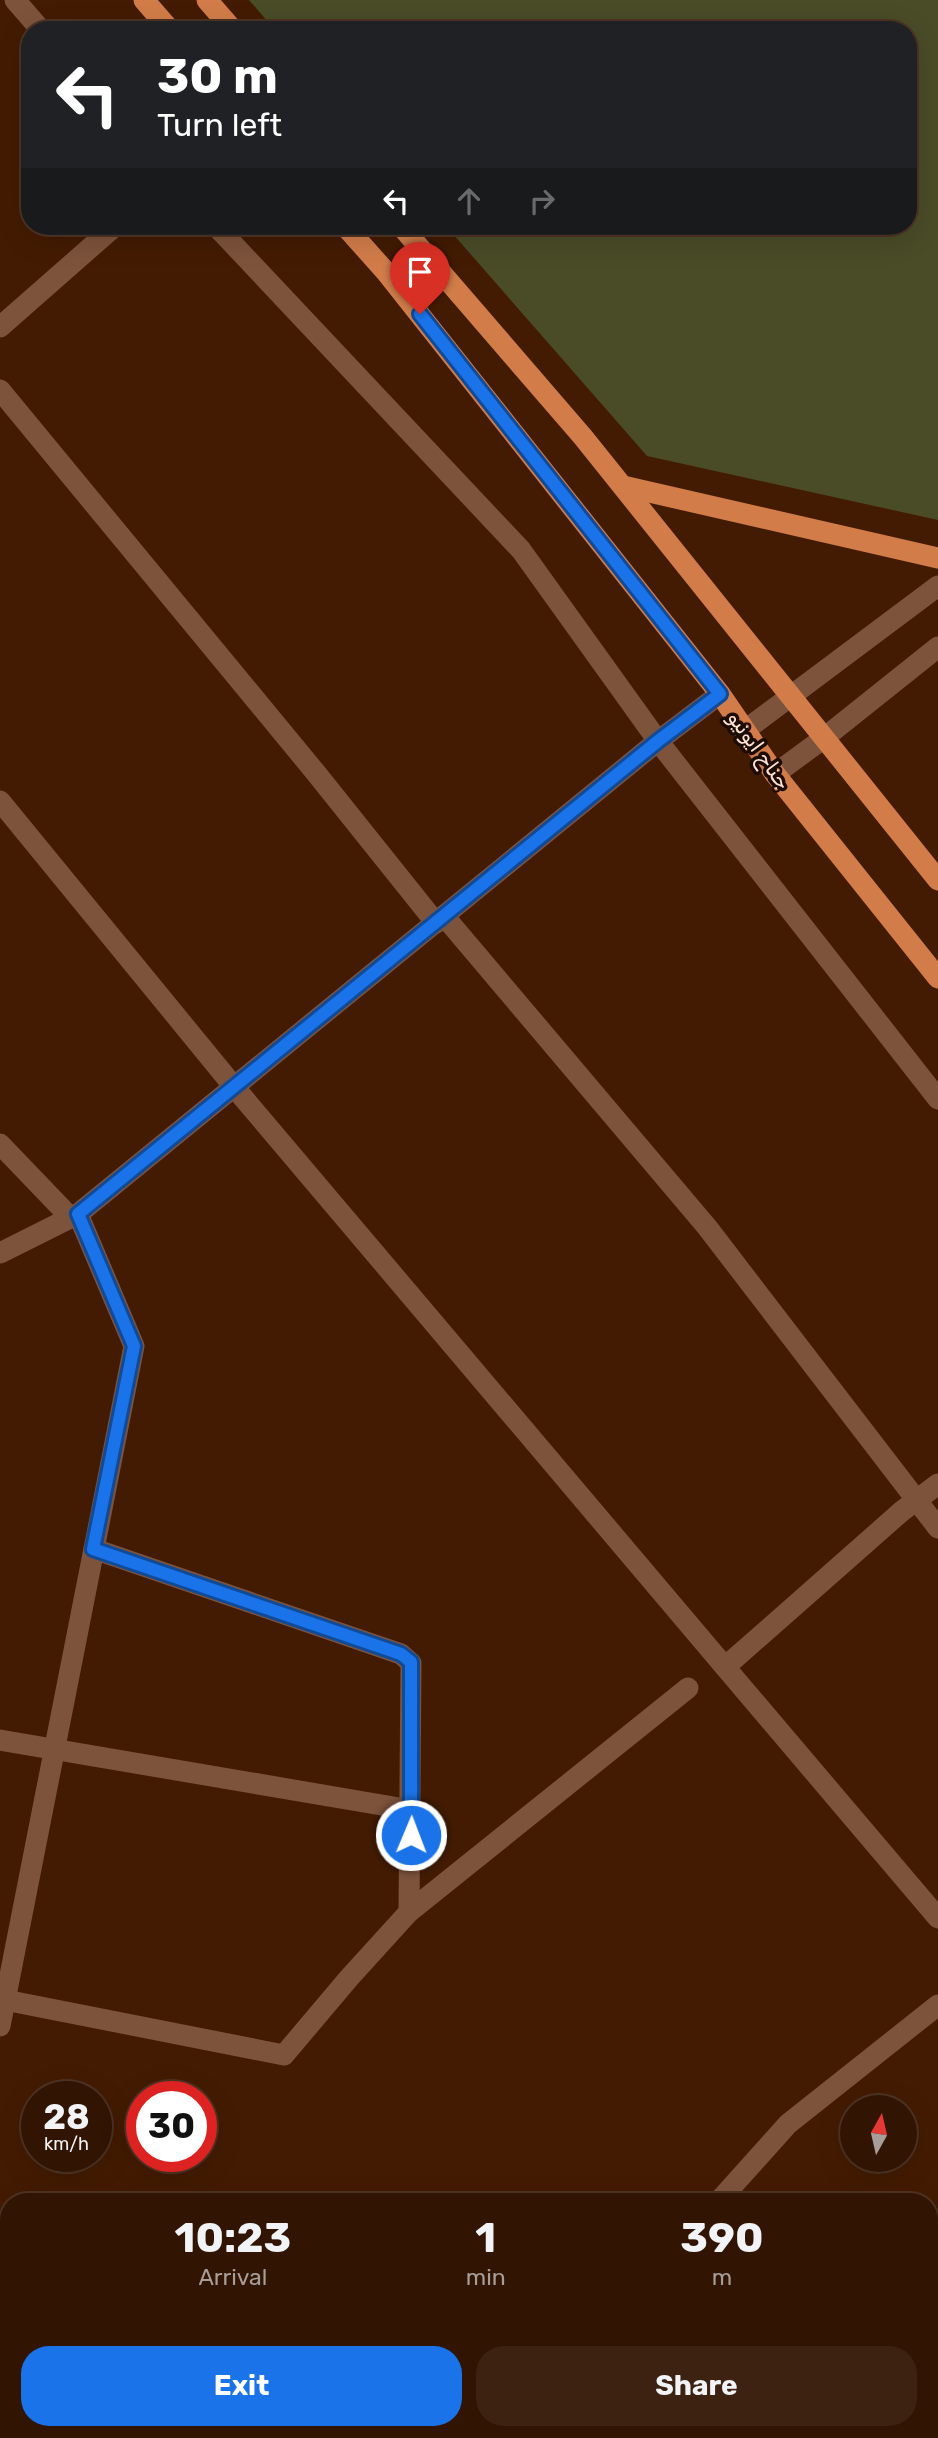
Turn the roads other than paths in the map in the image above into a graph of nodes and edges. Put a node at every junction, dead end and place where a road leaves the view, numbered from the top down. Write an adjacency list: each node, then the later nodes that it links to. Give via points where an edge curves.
1 (15, 0): 4 (street)
2 (144, 0): 5 (main road)
3 (207, 0): 6 (main road)
4 (33, 21)
5 (162, 21)
6 (225, 21)
7 (106, 235): 11 (street)
8 (224, 235): 21 (street, via 521,550)
9 (353, 235): 17 (main road, جناح ایونیو)
10 (409, 235): 13 (main road)
11 (0, 327)
12 (0, 390): 25 (street)
13 (623, 486): 14 (main road); 18 (main road)
14 (938, 558)
15 (938, 586): 18 (street)
16 (938, 647): 20 (street)
17 (720, 694): 19 (main road, جناح ایونیو); 21 (street)
18 (790, 696): 19 (street); 20 (main road)
19 (744, 732): 22 (main road, جناح ایونیو)
20 (824, 738): 22 (street); 24 (main road)
21 (658, 741): 25 (street); 28 (street)
22 (775, 774): 26 (main road, جناح ایونیو)
23 (0, 802): 27 (street)
24 (938, 880)
25 (440, 919): 27 (street); 33 (street, via 707,1227)
26 (938, 978)
27 (235, 1088): 30 (street); 36 (street)
28 (938, 1099)
29 (0, 1144): 30 (street)
30 (75, 1216): 31 (street); 35 (street, via 134,1346)
31 (0, 1253)
32 (938, 1484): 33 (street)
33 (915, 1501): 34 (street); 36 (street)
34 (938, 1528)
35 (93, 1549): 39 (street); 40 (street, via 401,1654 411,1662)
36 (725, 1667): 42 (street)
37 (688, 1688): 41 (street)
38 (0, 1740): 39 (street)
39 (54, 1751): 40 (street); 43 (street)
40 (411, 1810): 41 (street)
41 (409, 1912): 43 (street, via 284,2055)
42 (938, 1918)
43 (3, 1999): 45 (street)
44 (938, 2005): 46 (street, via 788,2124)
45 (0, 2026)
46 (726, 2193)

